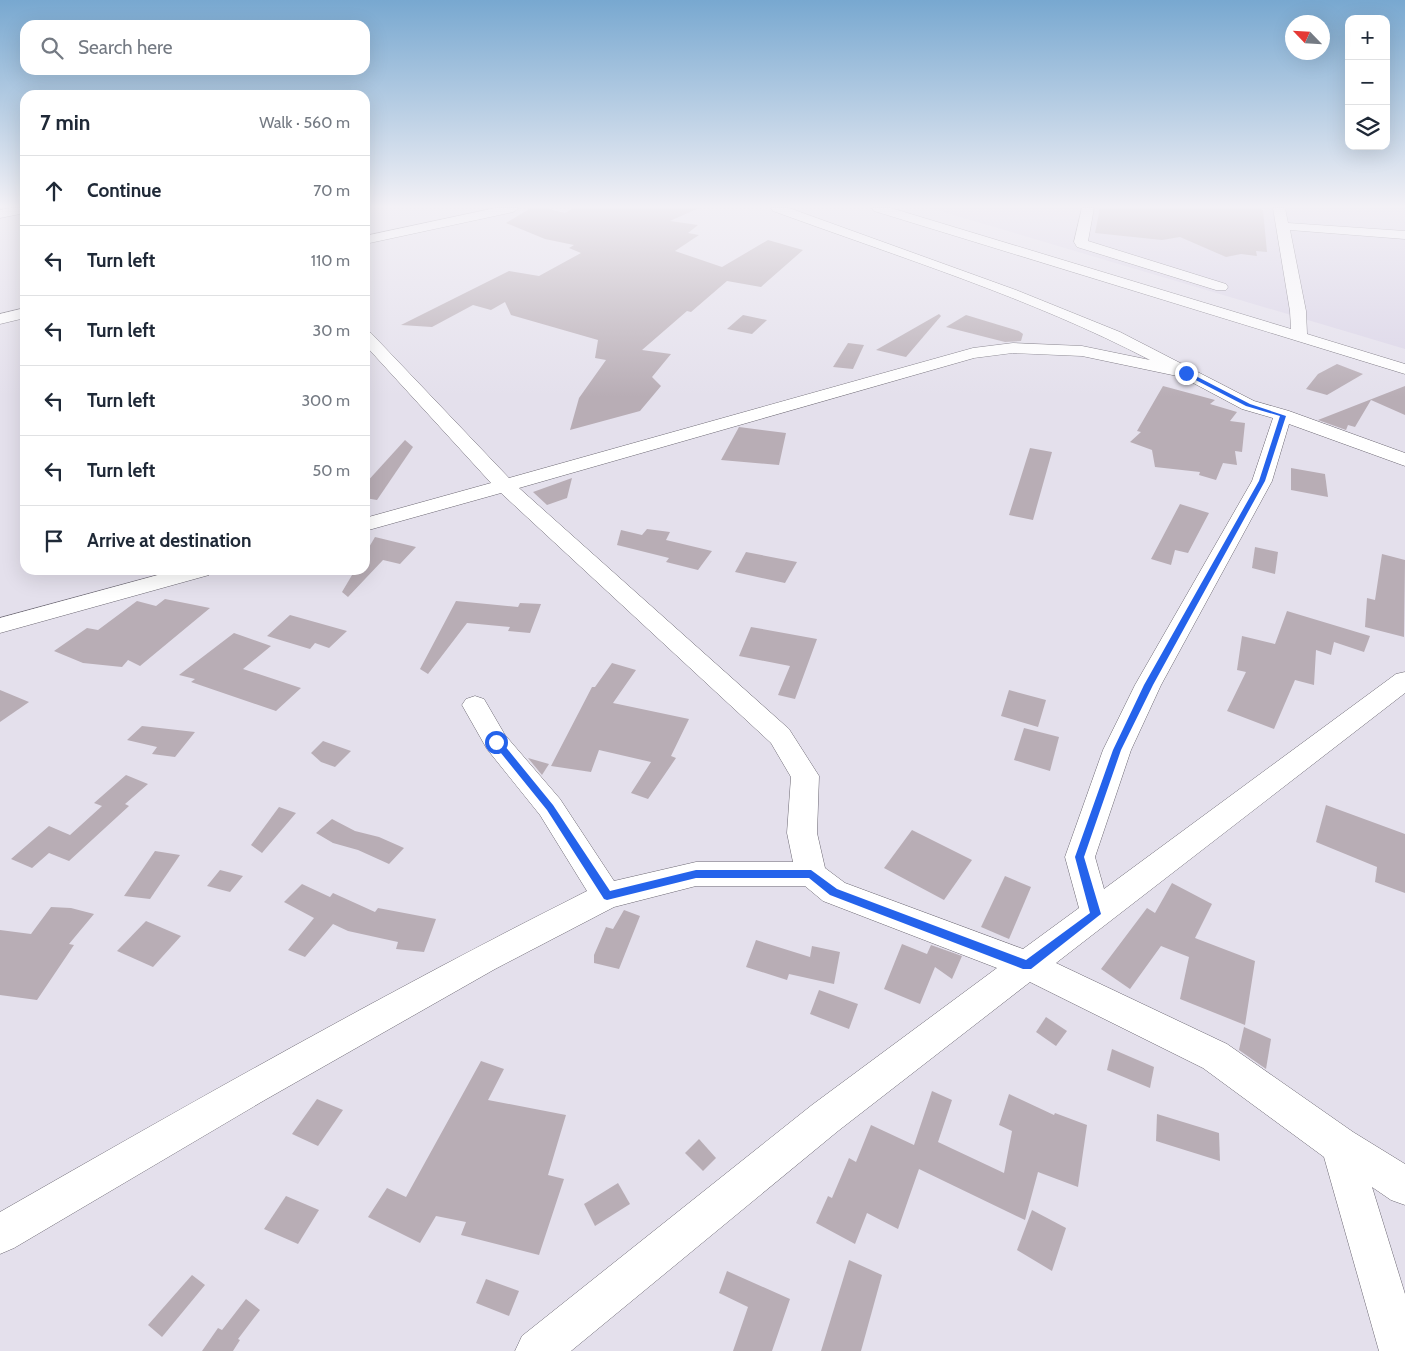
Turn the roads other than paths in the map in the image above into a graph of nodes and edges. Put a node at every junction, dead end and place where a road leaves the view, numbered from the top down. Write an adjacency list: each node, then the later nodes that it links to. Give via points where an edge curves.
1 (951, 271): 11 (street, via 1114,335)
2 (1084, 271): 8 (street)
3 (1167, 271): 5 (street)
4 (1290, 271): 8 (street)
5 (1221, 288)
6 (20, 314): 7 (street)
7 (0, 318)
8 (1299, 337): 10 (street)
9 (370, 341): 14 (street)
10 (1405, 369)
11 (1186, 373): 12 (street, via 1248,405); 14 (street, via 1082,352 1013,348 973,353)
12 (1284, 416): 13 (street); 22 (street, via 1262,481 1148,685 1117,750 1080,857)
13 (1405, 460)
14 (505, 486): 15 (street); 20 (street, via 780,736 805,776 802,833)
15 (370, 524)
16 (183, 575): 17 (street)
17 (0, 626)
18 (1405, 680): 22 (street)
19 (475, 705): 21 (street, via 496,742 550,807)
20 (811, 874): 21 (street, via 696,874); 23 (street, via 834,892)
21 (607, 896): 26 (street, via 474,964)
22 (1096, 914): 23 (street)
23 (1027, 965): 24 (street, via 1215,1056); 27 (street, via 825,1118)
24 (1340, 1145): 25 (street); 28 (street)
25 (1405, 1186)
26 (0, 1234)
27 (537, 1351)
28 (1401, 1351)

